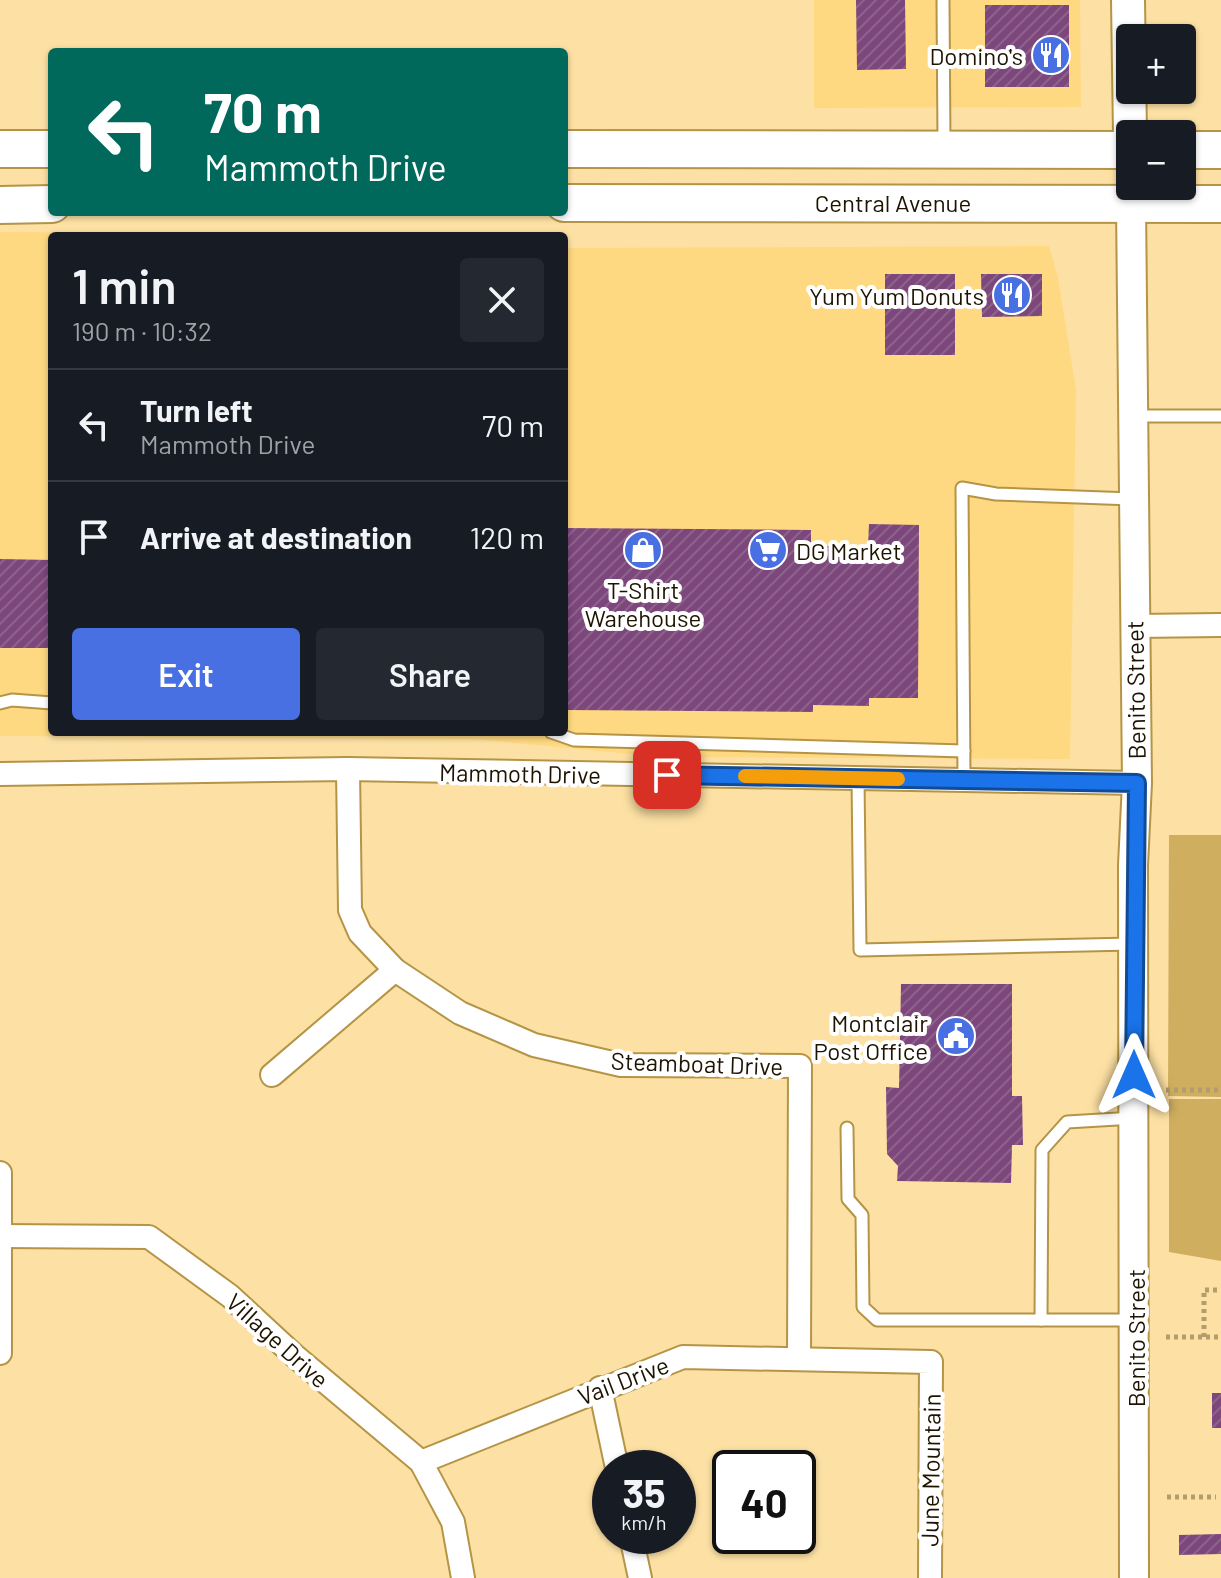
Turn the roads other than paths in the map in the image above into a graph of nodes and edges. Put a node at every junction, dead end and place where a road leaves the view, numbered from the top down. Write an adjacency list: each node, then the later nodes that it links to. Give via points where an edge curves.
1 (943, 0): 7 (lane)
2 (1128, 0): 3 (main road)
3 (1130, 120)
4 (0, 149): 5 (main road)
5 (48, 149)
6 (568, 149): 7 (main road)
7 (944, 150): 8 (main road)
8 (1116, 150)
9 (1196, 150): 10 (main road)
10 (1221, 150)
11 (1116, 195): 14 (main road, Central Avenue)
12 (1131, 200): 18 (street, Benito Street)
13 (1181, 200): 16 (main road, Central Avenue)
14 (568, 203)
15 (48, 204): 17 (main road)
16 (1221, 204)
17 (0, 205)
18 (1131, 416): 19 (lane); 20 (street, Benito Street)
19 (1221, 416)
20 (1132, 499): 22 (street, Benito Street); 26 (lane, via 962,488)
21 (1221, 625): 22 (street)
22 (1134, 626): 31 (street, Benito Street)
23 (0, 703): 24 (lane)
24 (48, 703)
25 (562, 736): 26 (lane)
26 (964, 751): 30 (lane)
27 (348, 769): 28 (street, Mammoth Drive); 29 (street, Mammoth Drive); 33 (street, Steamboat Drive, via 350,910 360,933)
28 (0, 774)
29 (858, 778): 30 (street, Mammoth Drive); 32 (lane, via 860,950)
30 (964, 780): 31 (street, Mammoth Drive)
31 (1137, 783): 32 (street, Benito Street)
32 (1133, 944): 35 (street, Benito Street)
33 (395, 970): 34 (street); 42 (street, Steamboat Drive, via 460,1013 534,1045 621,1065 800,1066)
34 (272, 1075)
35 (1134, 1118): 39 (lane, via 1067,1122 1042,1150); 40 (street, Benito Street)
36 (847, 1128): 39 (lane, via 848,1199 862,1215 863,1307 870,1314 877,1320)
37 (0, 1173): 38 (street)
38 (1, 1236): 41 (street); 46 (street, Village Drive, via 149,1237 230,1296)
39 (1041, 1320): 40 (lane)
40 (1135, 1320): 51 (street, Benito Street)
41 (0, 1353)
42 (799, 1359): 43 (street, Vail Drive); 44 (street, Vail Drive, via 683,1357)
43 (931, 1362): 50 (street, June Mountain)
44 (600, 1388): 45 (street); 46 (street, Vail Drive)
45 (613, 1450)
46 (421, 1462): 48 (street, Village Drive, via 453,1522)
47 (635, 1554): 49 (street)
48 (463, 1578)
49 (640, 1578)
50 (930, 1578)
51 (1134, 1578)

